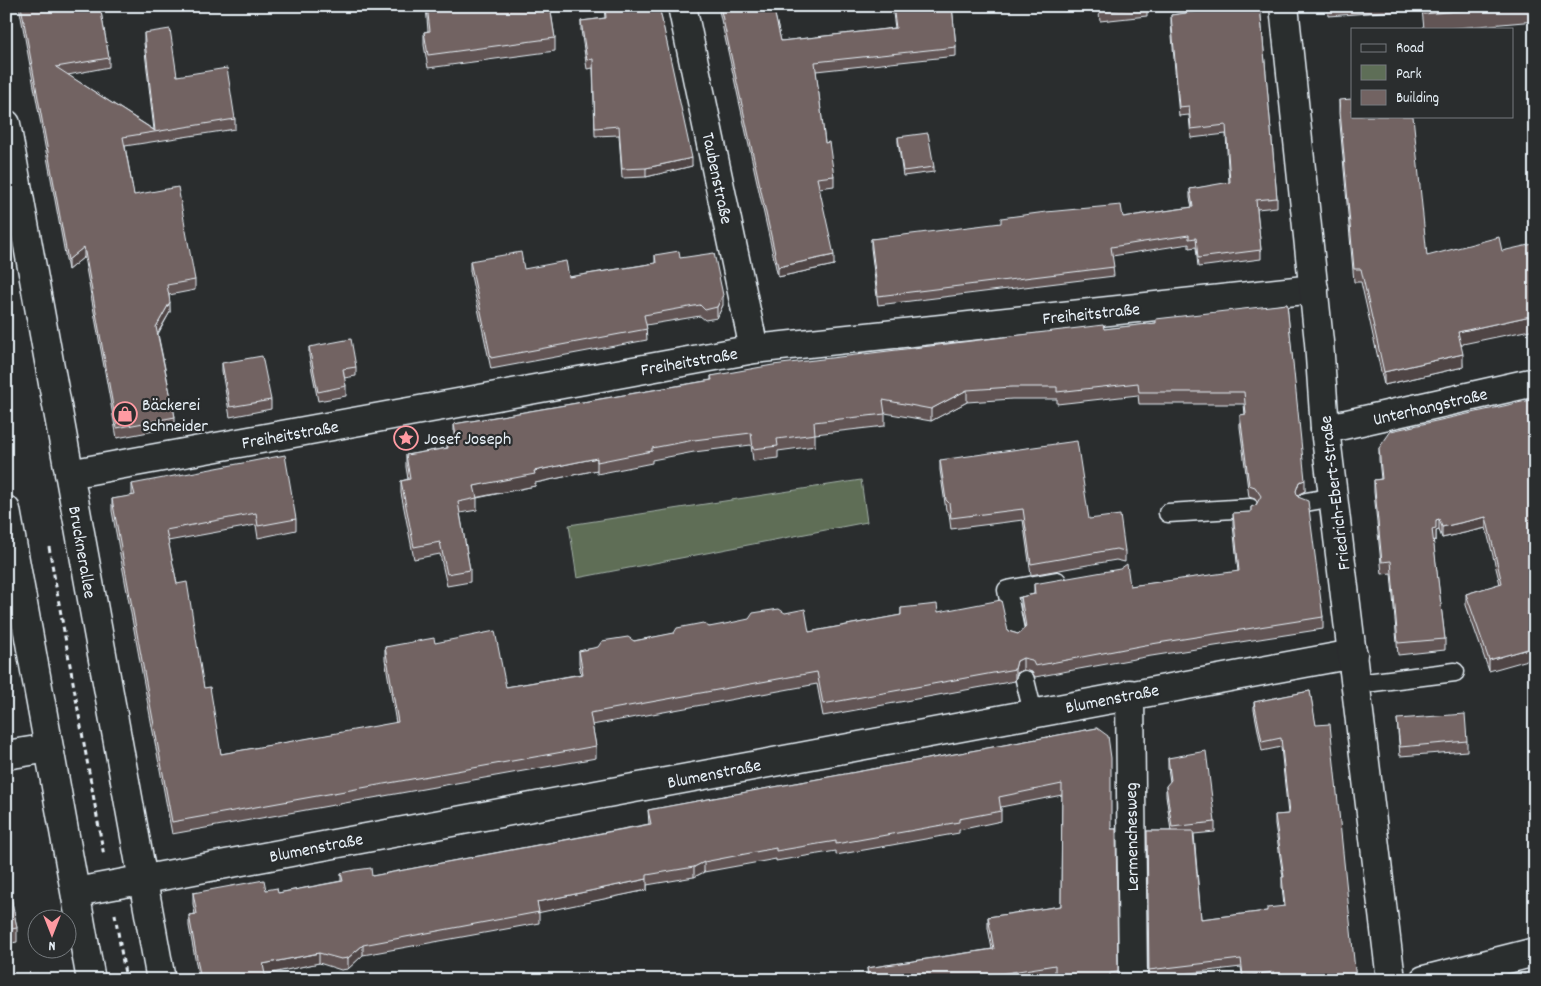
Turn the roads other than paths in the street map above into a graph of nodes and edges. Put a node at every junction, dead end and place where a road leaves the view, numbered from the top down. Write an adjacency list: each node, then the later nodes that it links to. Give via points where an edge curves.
1 (682, 6): 5 (street, Taubenstraße)
2 (1284, 6): 4 (street, Friedrich-Ebert-Straße)
3 (6, 124): 8 (street, Brucknerallee)
4 (1314, 289): 5 (street, Freiheitstraße); 7 (street, Friedrich-Ebert-Straße)
5 (754, 349): 8 (street, Freiheitstraße)
6 (1535, 382): 7 (street, Unterhangstraße)
7 (1325, 429): 9 (street, Friedrich-Ebert-Straße)
8 (69, 474): 24 (street, Brucknerallee)
9 (1334, 497): 10 (lane); 16 (street, Friedrich-Ebert-Straße)
10 (1306, 502)
11 (1250, 508): 13 (lane)
12 (6, 510): 22 (street)
13 (1168, 513)
14 (1072, 578): 15 (lane, via 1007,590)
15 (1016, 636)
16 (1354, 654): 19 (street, Friedrich-Ebert-Straße); 20 (street, Blumenstraße)
17 (1456, 672): 19 (lane)
18 (1025, 680): 21 (lane)
19 (1357, 684): 30 (street, Friedrich-Ebert-Straße)
20 (1130, 694): 21 (street, Blumenstraße); 29 (street, Lermenchesweg)
21 (1033, 713): 24 (street, Blumenstraße)
22 (49, 748): 23 (street); 25 (street)
23 (6, 755)
24 (142, 880): 25 (street, Blumenstraße); 28 (street, Brucknerallee)
25 (76, 892): 27 (street)
26 (1535, 952): 31 (street)
27 (91, 980)
28 (160, 980)
29 (1133, 980)
30 (1391, 980)
31 (1424, 980)

